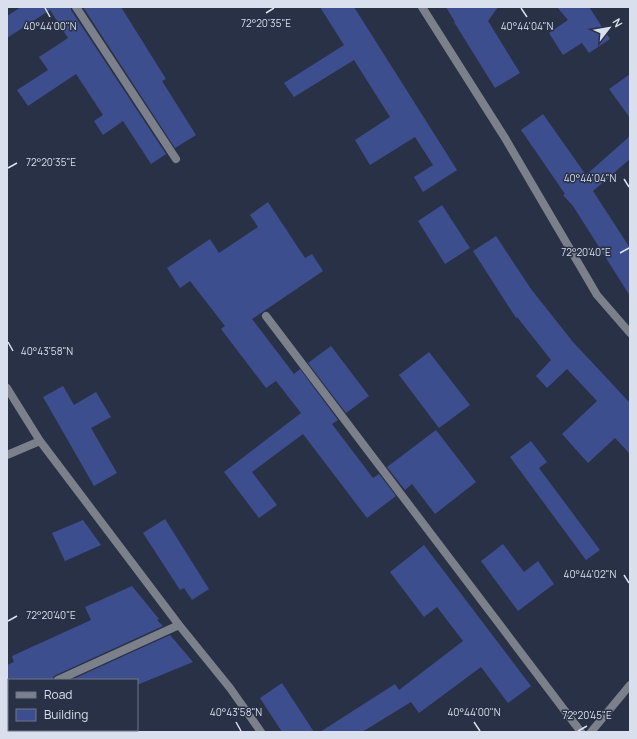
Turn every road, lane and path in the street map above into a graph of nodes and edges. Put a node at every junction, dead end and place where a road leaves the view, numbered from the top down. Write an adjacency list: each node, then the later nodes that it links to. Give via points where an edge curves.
1 (76, 7): 3 (street)
2 (422, 7): 5 (street, via 505,138 598,296)
3 (176, 159)
4 (266, 316): 13 (street)
5 (630, 333)
6 (7, 388): 7 (street)
7 (40, 441): 8 (street); 9 (street)
8 (7, 455)
9 (179, 625): 10 (street); 12 (street, via 230,688)
10 (60, 679)
11 (630, 685): 14 (street)
12 (261, 732)
13 (581, 732)
14 (591, 732)

